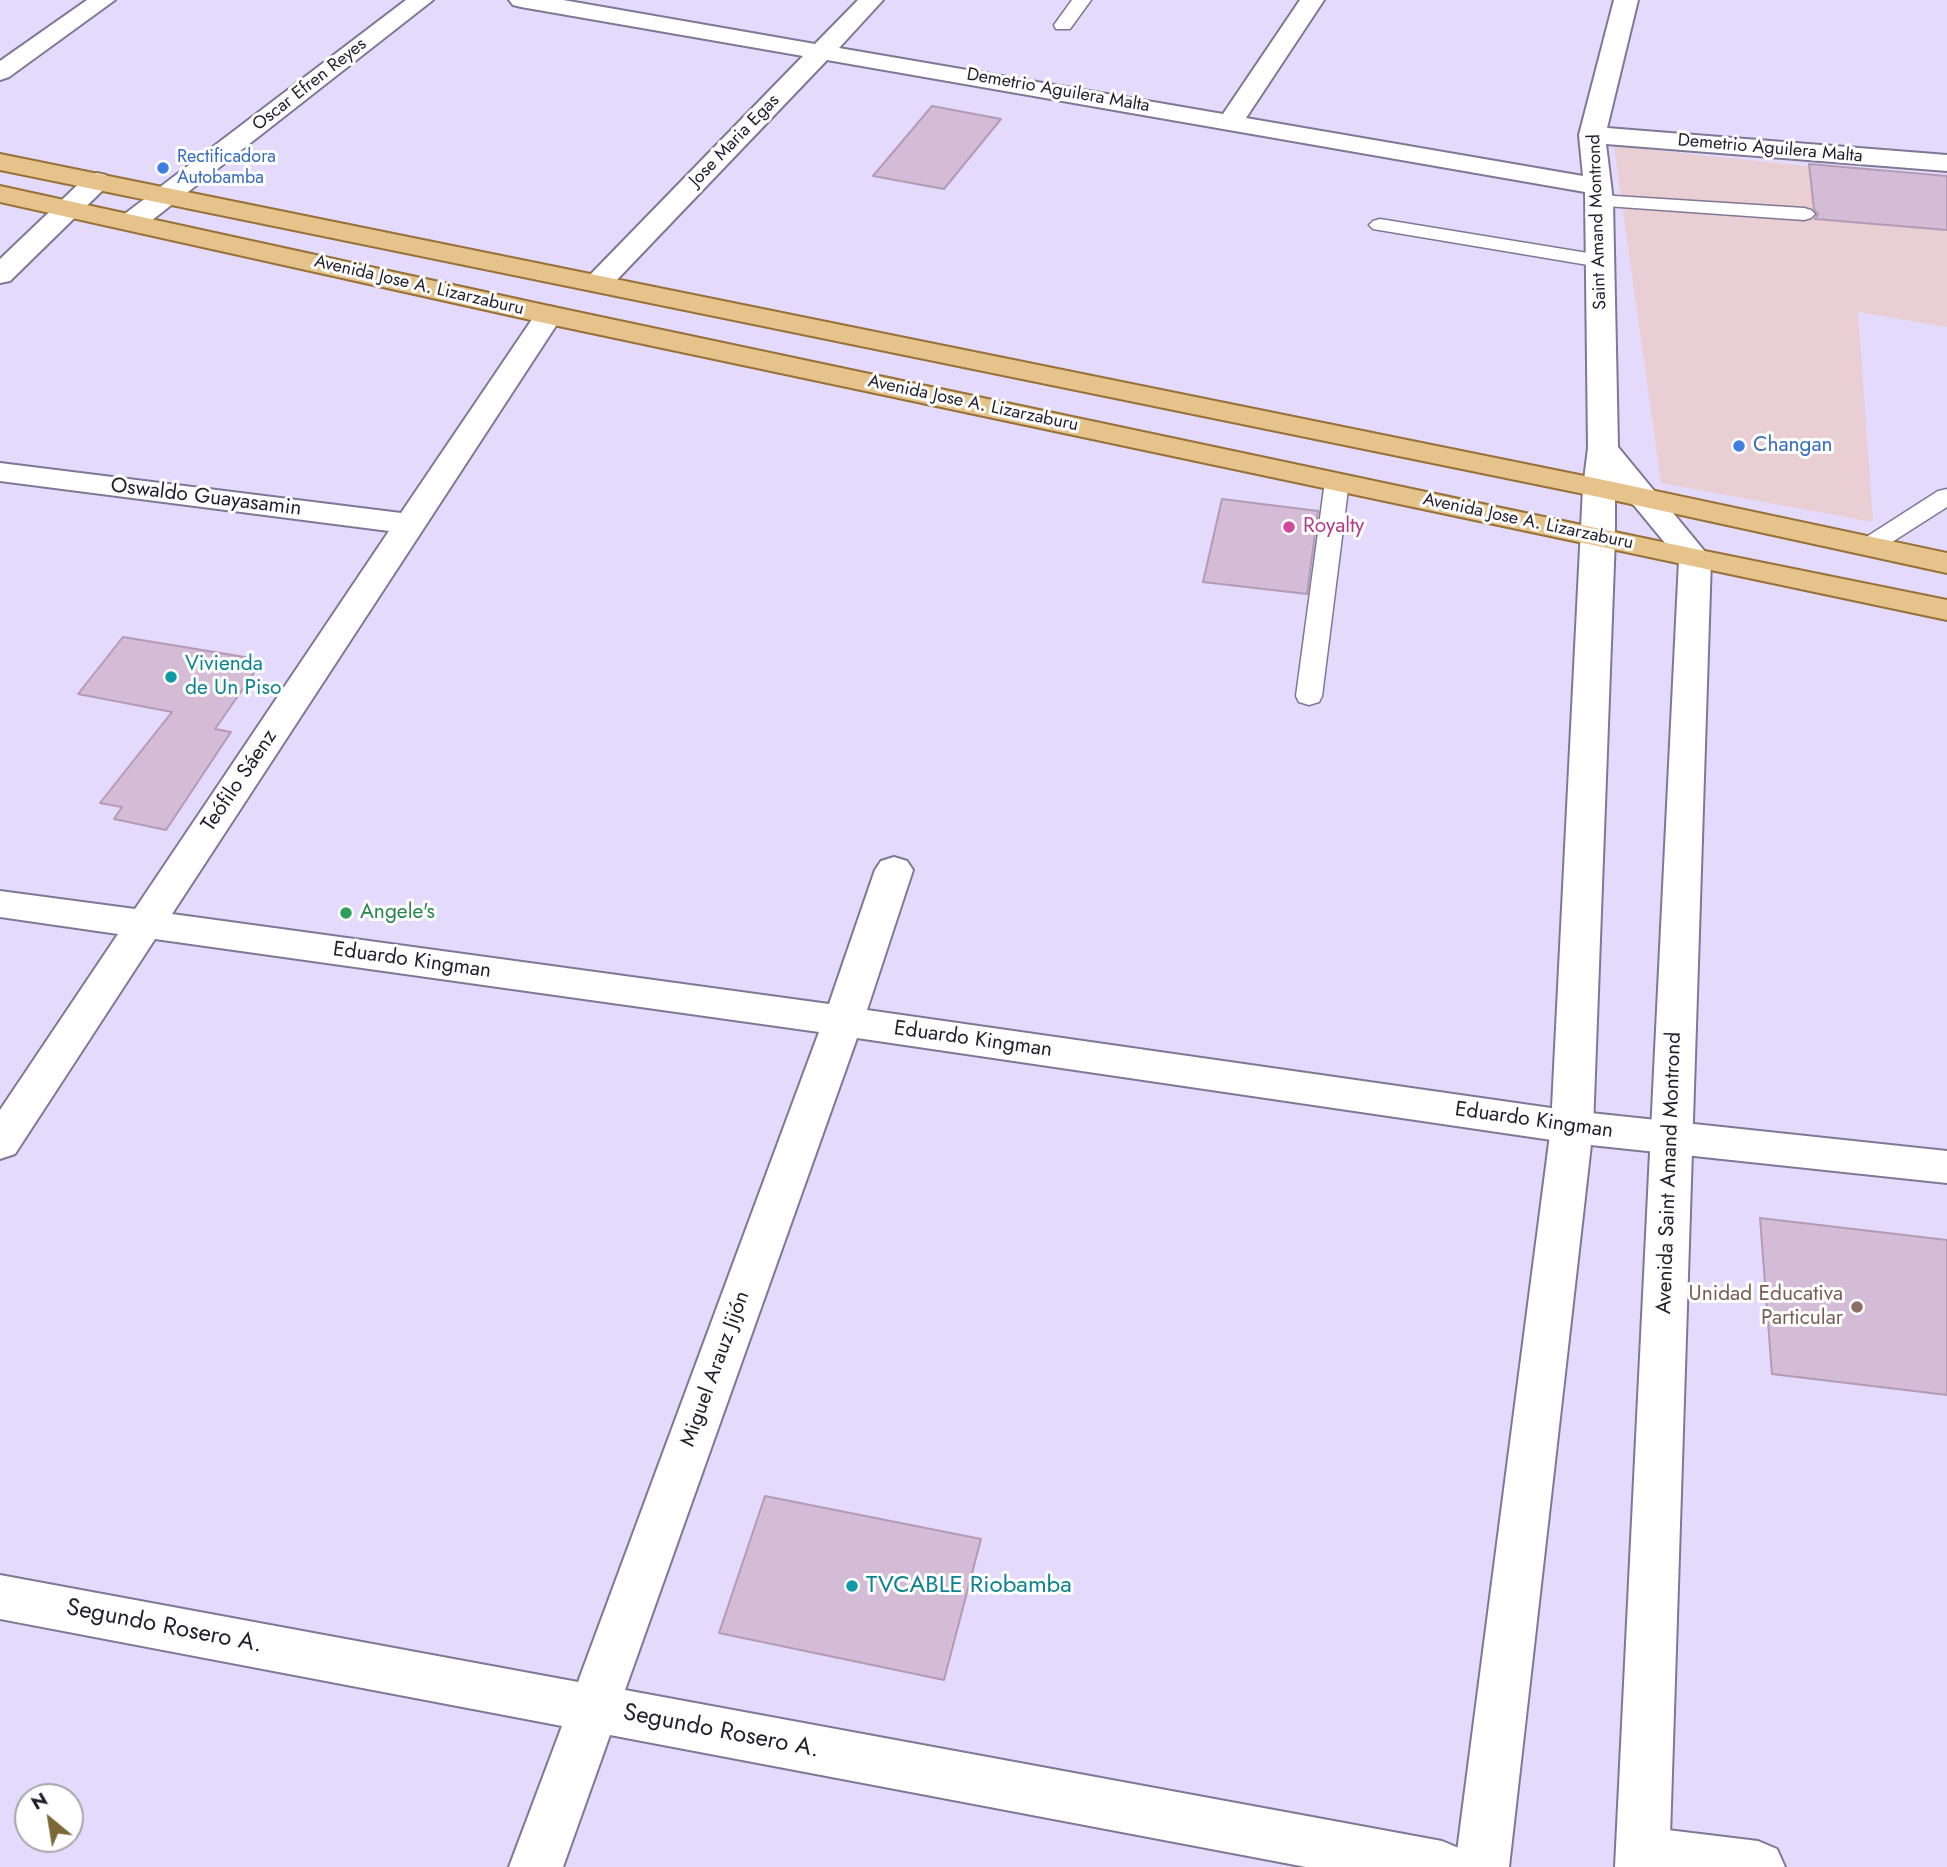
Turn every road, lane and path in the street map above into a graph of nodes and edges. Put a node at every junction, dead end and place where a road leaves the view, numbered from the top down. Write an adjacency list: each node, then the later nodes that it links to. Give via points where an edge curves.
1 (103, 0): 10 (street)
2 (421, 0): 18 (street, Oscar Efren Reyes)
3 (521, 0): 9 (street, Demetrio Aguilera Malta)
4 (871, 0): 9 (street, Jose Maria Egas)
5 (1082, 0): 8 (lane)
6 (1312, 0): 11 (street)
7 (1626, 0): 12 (street, Saint Amand Montrond)
8 (1063, 24)
9 (823, 50): 11 (street, Demetrio Aguilera Malta); 25 (street, Jose Maria Egas)
10 (0, 72)
11 (1231, 121): 16 (street, Demetrio Aguilera Malta)
12 (1592, 135): 14 (street, Demetrio Aguilera Malta); 16 (street, Saint Amand Montrond)
13 (0, 162): 15 (main road, Avenida Jose A. Lizarzaburu)
14 (1947, 163)
15 (96, 181): 18 (main road, Avenida Jose A. Lizarzaburu); 19 (street)
16 (1597, 193): 20 (lane); 23 (street, Saint Amand Montrond)
17 (0, 194): 19 (main road, Avenida Jose A. Lizarzaburu)
18 (168, 195): 21 (street, Oscar Efren Reyes); 25 (main road, Avenida Jose A. Lizarzaburu)
19 (68, 208): 21 (main road, Avenida Jose A. Lizarzaburu); 24 (street)
20 (1804, 214)
21 (132, 222): 26 (main road, Avenida Jose A. Lizarzaburu)
22 (1380, 225): 23 (lane)
23 (1600, 261): 27 (street, Saint Amand Montrond)
24 (0, 275)
25 (599, 282): 30 (main road, Avenida Jose A. Lizarzaburu)
26 (549, 315): 29 (main road, Avenida Jose A. Lizarzaburu); 33 (street, Teófilo Sáenz)
27 (1603, 448): 30 (street, Saint Amand Montrond); 32 (street)
28 (0, 472): 33 (street, Oswaldo Guayasamin)
29 (1337, 481): 34 (main road, Avenida Jose A. Lizarzaburu); 39 (lane)
30 (1599, 488): 32 (main road, Avenida Jose A. Lizarzaburu); 34 (street)
31 (1947, 496): 35 (lane)
32 (1644, 498): 35 (main road, Avenida Jose A. Lizarzaburu); 36 (street)
33 (412, 524): 42 (street, Teófilo Sáenz)
34 (1599, 537): 36 (main road, Avenida Jose A. Lizarzaburu); 44 (street)
35 (1869, 547): 37 (main road, Avenida Jose A. Lizarzaburu)
36 (1695, 559): 38 (main road, Avenida Jose A. Lizarzaburu); 45 (street, Avenida Saint Amand Montrond)
37 (1947, 563)
38 (1947, 610)
39 (1309, 696)
40 (894, 870): 43 (street, Miguel Arauz Jijón)
41 (0, 904): 42 (street, Eduardo Kingman)
42 (144, 924): 43 (street, Eduardo Kingman); 46 (street, Teófilo Sáenz)
43 (843, 1021): 44 (street, Eduardo Kingman); 49 (street, Miguel Arauz Jijón)
44 (1572, 1127): 45 (street, Eduardo Kingman); 53 (street)
45 (1671, 1138): 47 (street, Eduardo Kingman); 50 (street, Avenida Saint Amand Montrond)
46 (0, 1143)
47 (1947, 1167)
48 (0, 1597): 49 (street, Segundo Rosero A.)
49 (593, 1708): 51 (street, Miguel Arauz Jijón); 52 (street, Segundo Rosero A.)
50 (1643, 1860): 54 (street)
51 (536, 1867)
52 (1442, 1867)
53 (1482, 1867)
54 (1758, 1867)

